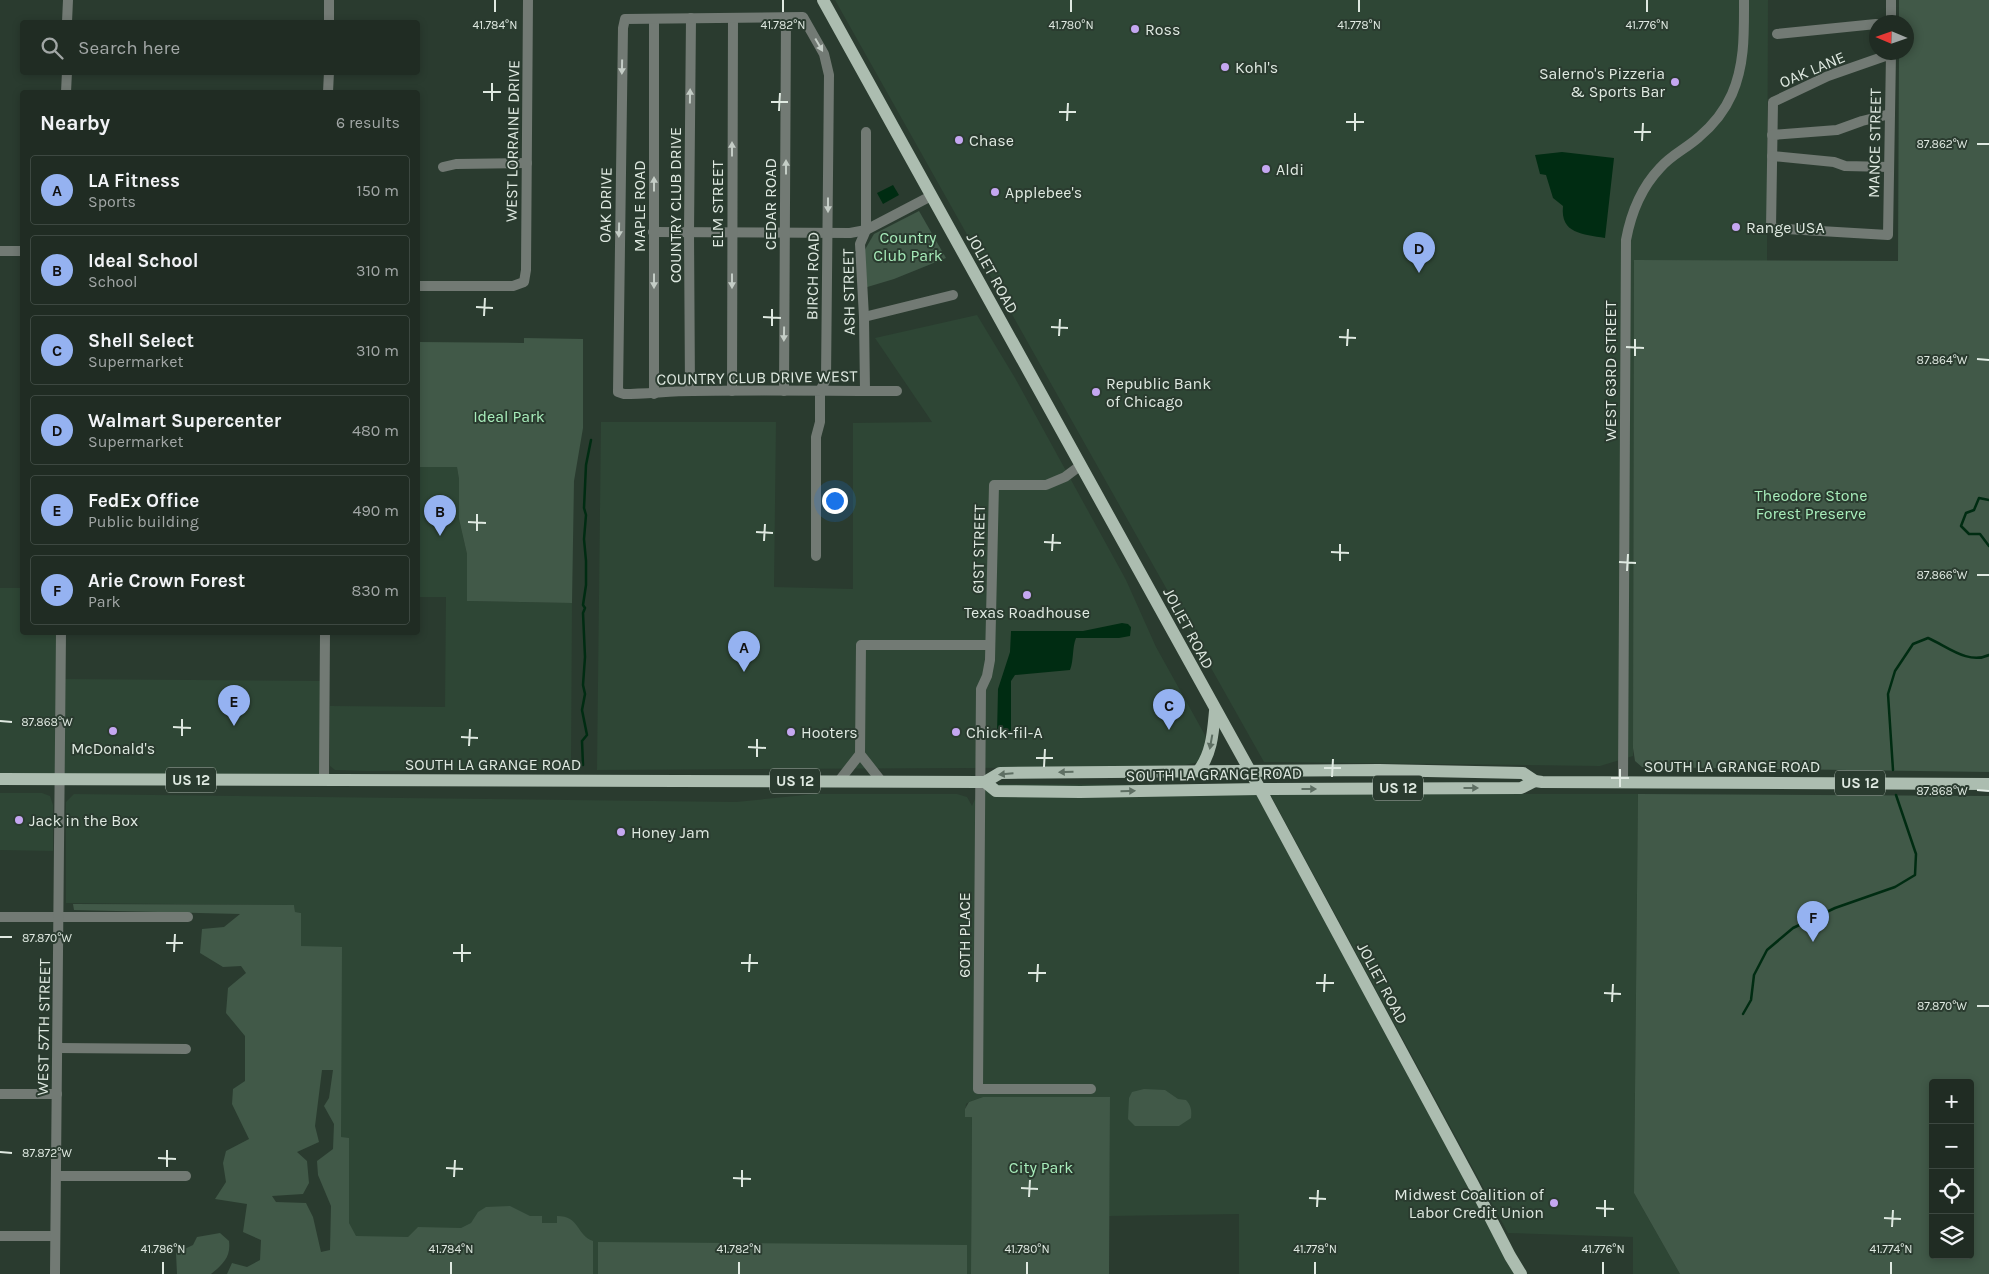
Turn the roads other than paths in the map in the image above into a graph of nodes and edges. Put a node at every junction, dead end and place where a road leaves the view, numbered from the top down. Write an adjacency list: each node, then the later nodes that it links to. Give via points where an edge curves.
1 (68, 0): 12 (street)
2 (329, 0): 13 (street)
3 (528, 0): 26 (street, WEST LORRAINE DRIVE)
4 (823, 0): 29 (main road, JOLIET ROAD)
5 (1744, 0): 65 (street, WEST 63RD STREET, via 1743,59 1731,96 1721,113 1700,136 1672,157 1649,182 1639,196 1626,240)
6 (1891, 0): 7 (street)
7 (1891, 15)
8 (692, 18): 9 (street); 11 (street); 32 (street, COUNTRY CLUB DRIVE, one-way to 8)
9 (733, 18): 10 (street); 33 (street, ELM STREET, one-way to 9)
10 (786, 18): 34 (street, CEDAR ROAD, one-way to 10); 35 (street, BIRCH ROAD, one-way to 35, via 803,18 828,64)
11 (654, 19): 31 (street, MAPLE ROAD, one-way to 11); 47 (street, OAK DRIVE, one-way to 47, via 625,19 622,47)
12 (67, 20)
13 (329, 20)
14 (1869, 25): 15 (street)
15 (1778, 34)
16 (1871, 60): 24 (street, OAK LANE, via 1773,102)
17 (1890, 60): 22 (street, MANCE STREET)
18 (67, 75): 20 (street)
19 (329, 75): 21 (street)
20 (66, 90)
21 (328, 90)
22 (1890, 114): 24 (street, via 1837,130); 28 (street, MANCE STREET)
23 (866, 132): 30 (street, ASH STREET)
24 (1772, 135): 25 (street)
25 (1772, 156): 28 (street, via 1845,166); 28 (street, MANCE STREET, via 1771,228 1888,235)
26 (527, 163): 27 (street); 38 (street, WEST LORRAINE DRIVE, via 524,282 513,286)
27 (442, 167)
28 (1889, 167)
29 (931, 196): 30 (street); 49 (main road, JOLIET ROAD)
30 (866, 230): 35 (street); 40 (street, ASH STREET, via 860,244)
31 (654, 232): 32 (street); 48 (street, MAPLE ROAD, one-way to 48)
32 (689, 232): 33 (street); 41 (street, COUNTRY CLUB DRIVE)
33 (732, 232): 34 (street); 42 (street, ELM STREET, one-way to 42)
34 (785, 233): 35 (street); 43 (street, CEDAR ROAD, one-way to 43)
35 (828, 233): 44 (street, BIRCH ROAD, via 826,380)
36 (0, 251): 37 (street)
37 (20, 251)
38 (420, 286)
39 (953, 295): 40 (street)
40 (864, 317): 45 (street, ASH STREET)
41 (690, 391): 42 (street, COUNTRY CLUB DRIVE WEST); 48 (street, COUNTRY CLUB DRIVE WEST)
42 (732, 391): 43 (street, COUNTRY CLUB DRIVE WEST)
43 (784, 391): 44 (street, COUNTRY CLUB DRIVE WEST)
44 (820, 391): 45 (street, COUNTRY CLUB DRIVE WEST); 50 (street, BIRCH ROAD, via 820,422 816,438)
45 (865, 391): 46 (street, COUNTRY CLUB DRIVE WEST)
46 (897, 391)
47 (618, 392): 48 (street, COUNTRY CLUB DRIVE WEST)
48 (654, 394)
49 (1081, 466): 53 (street, 61ST STREET, via 1065,478 1046,485 994,485); 54 (main road, JOLIET ROAD)
50 (816, 556)
51 (61, 635): 60 (street, WEST 57TH STREET)
52 (325, 635): 59 (street)
53 (990, 645): 55 (street, via 861,644); 64 (street, 61ST STREET, via 987,676 981,689)
54 (1215, 711): 56 (main road, one-way to 56, via 1211,744); 57 (main road, JOLIET ROAD)
55 (860, 754): 61 (street); 63 (street)
56 (1200, 770): 57 (main road, SOUTH LA GRANGE ROAD / US 12); 64 (main road, SOUTH LA GRANGE ROAD / US 12, one-way to 64, via 1000,773)
57 (1249, 771): 62 (main road, SOUTH LA GRANGE ROAD / US 12, via 1484,771 1523,773); 67 (main road, JOLIET ROAD)
58 (0, 779): 60 (main road, SOUTH LA GRANGE ROAD / US 12)
59 (324, 779): 60 (main road, SOUTH LA GRANGE ROAD / US 12); 61 (main road, SOUTH LA GRANGE ROAD / US 12)
60 (60, 780): 69 (street, WEST 57TH STREET)
61 (839, 781): 63 (main road, SOUTH LA GRANGE ROAD / US 12)
62 (1535, 781): 65 (main road, SOUTH LA GRANGE ROAD / US 12); 67 (main road, SOUTH LA GRANGE ROAD / US 12, one-way to 62, via 1521,788)
63 (882, 782): 64 (main road, SOUTH LA GRANGE ROAD / US 12)
64 (982, 782): 67 (main road, SOUTH LA GRANGE ROAD / US 12, one-way to 67, via 996,791); 73 (street, 60TH PLACE, via 978,1089)
65 (1623, 783): 66 (main road, SOUTH LA GRANGE ROAD / US 12)
66 (1989, 784)
67 (1260, 789): 81 (main road, JOLIET ROAD)
68 (0, 918): 69 (street)
69 (59, 918): 70 (street); 71 (street, WEST 57TH STREET)
70 (188, 918)
71 (58, 1048): 72 (street); 75 (street, WEST 57TH STREET)
72 (186, 1049)
73 (1091, 1090)
74 (0, 1094): 75 (street)
75 (57, 1094): 76 (street, WEST 57TH STREET)
76 (56, 1176): 77 (street); 79 (street, WEST 57TH STREET)
77 (186, 1176)
78 (0, 1236): 79 (street)
79 (56, 1236): 80 (street, WEST 57TH STREET)
80 (55, 1274)
81 (1521, 1274)

